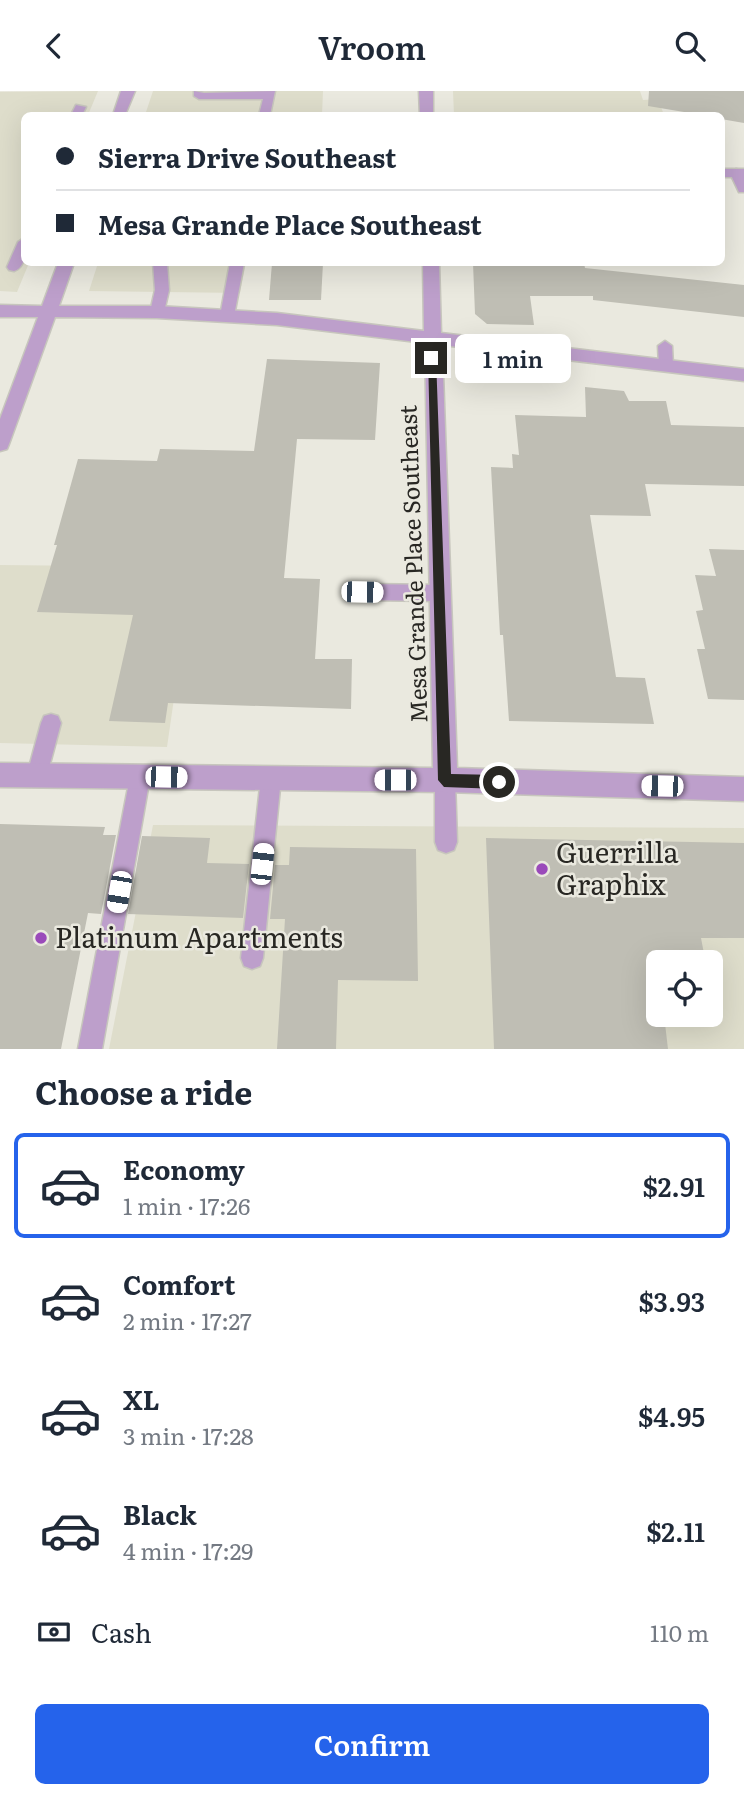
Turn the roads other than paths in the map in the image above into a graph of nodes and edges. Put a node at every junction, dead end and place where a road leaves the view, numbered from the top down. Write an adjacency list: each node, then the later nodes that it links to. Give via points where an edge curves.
1 (128, 91): 5 (street)
2 (199, 91): 4 (lane, via 199,96)
3 (426, 91): 7 (street)
4 (269, 94): 6 (lane)
5 (120, 112)
6 (266, 112)
7 (428, 112)
8 (734, 173): 9 (lane)
9 (743, 190)
10 (21, 249): 15 (lane)
11 (65, 266): 17 (street)
12 (160, 266): 18 (lane)
13 (236, 266): 19 (lane)
14 (431, 266): 20 (street, Mesa Grande Place Southeast)
15 (14, 267)
16 (0, 311): 17 (street)
17 (48, 312): 18 (street); 24 (street)
18 (157, 312): 19 (street)
19 (227, 316): 20 (street)
20 (431, 338): 22 (street); 26 (street, Mesa Grande Place Southeast)
21 (665, 346): 22 (lane)
22 (666, 366): 23 (street)
23 (744, 375)
24 (0, 444)
25 (362, 592): 26 (lane)
26 (439, 593): 32 (street, Mesa Grande Place Southeast)
27 (51, 723): 29 (lane)
28 (0, 775): 29 (street)
29 (37, 775): 30 (street)
30 (140, 777): 31 (street); 36 (lane)
31 (271, 778): 32 (street); 35 (lane)
32 (444, 780): 33 (street); 34 (lane)
33 (744, 789)
34 (446, 842)
35 (252, 958)
36 (90, 1049)

